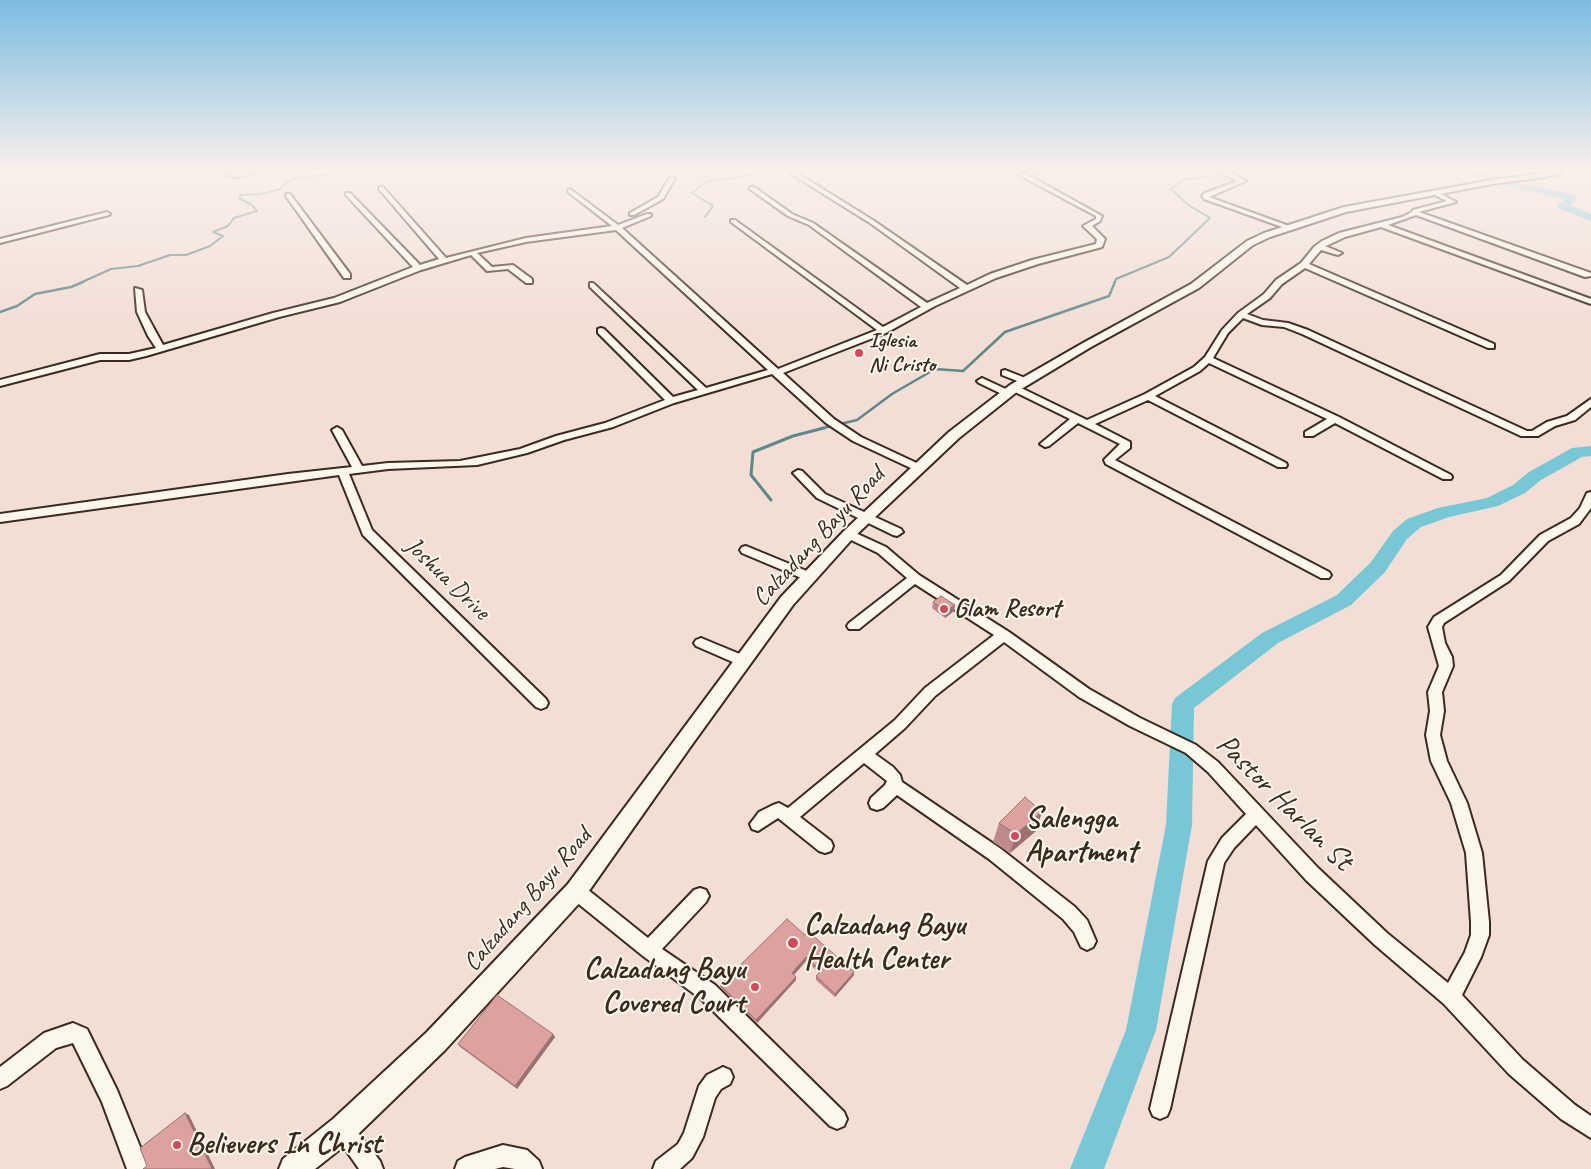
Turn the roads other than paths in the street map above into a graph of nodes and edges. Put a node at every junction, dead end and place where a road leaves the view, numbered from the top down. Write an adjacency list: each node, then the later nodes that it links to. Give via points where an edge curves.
1 (73, 223): 19 (street)
2 (308, 223): 31 (street)
3 (375, 223): 25 (street)
4 (411, 223): 23 (street)
5 (611, 223): 17 (street)
6 (618, 223): 17 (street)
7 (623, 223): 17 (street)
8 (736, 223): 36 (street)
9 (808, 223): 33 (street)
10 (872, 223): 29 (street)
11 (1093, 223): 29 (street, via 1087,226 1101,239 1100,245 1005,272)
12 (1275, 223): 18 (street)
13 (1302, 223): 18 (street, Calzadang Bayu Road)
14 (1385, 223): 16 (street)
15 (1441, 223): 26 (street)
16 (1380, 224): 20 (street, via 1342,235); 32 (street)
17 (614, 225): 21 (street); 40 (street)
18 (1287, 227): 43 (street, Calzadang Bayu Road, via 1250,243 1195,286)
19 (0, 241)
20 (1320, 247): 22 (street); 24 (street)
21 (472, 252): 23 (street); 27 (street, via 490,269 510,267)
22 (1338, 253)
23 (444, 260): 25 (street)
24 (1304, 264): 34 (street); 37 (street)
25 (418, 268): 31 (street)
26 (1588, 274)
27 (529, 281)
28 (594, 285): 44 (street)
29 (967, 289): 33 (street)
30 (138, 290): 38 (street, via 141,312)
31 (359, 292): 38 (street)
32 (1591, 302)
33 (927, 307): 36 (street)
34 (1241, 315): 39 (street, via 1225,332); 47 (street, via 1299,330 1529,434 1571,418)
35 (602, 331): 46 (street)
36 (883, 331): 40 (street)
37 (1491, 346)
38 (160, 349): 42 (street, via 130,357 100,357)
39 (1208, 359): 45 (street, via 1192,373); 49 (street)
40 (775, 372): 44 (street); 55 (street, via 840,428)
41 (982, 381): 43 (street)
42 (0, 383)
43 (1013, 384): 48 (street); 55 (street, Calzadang Bayu Road)
44 (703, 390): 46 (street)
45 (1148, 396): 50 (street); 54 (street)
46 (671, 401): 56 (street, via 618,423 478,462)
47 (1591, 402)
48 (1078, 419): 50 (street); 53 (street)
49 (1335, 419): 52 (street); 59 (street)
50 (1088, 423): 66 (street, via 1126,444 1110,462)
51 (337, 430): 56 (street)
52 (1309, 434)
53 (1044, 444)
54 (1282, 465)
55 (919, 468): 61 (street, Calzadang Bayu Road)
56 (358, 469): 57 (street)
57 (343, 472): 62 (street, via 177,491); 73 (street, Joshua Drive, via 367,532)
58 (798, 473): 61 (street, via 821,496)
59 (1447, 476)
60 (1591, 495): 85 (street, via 1575,521 1544,538 1505,578 1446,615 1435,627 1446,666 1435,692 1437,712 1433,735 1439,761 1459,803 1474,853 1480,922 1480,935 1472,957)
61 (868, 517): 63 (street); 64 (street, Calzadang Bayu Road)
62 (0, 518)
63 (897, 532)
64 (849, 534): 67 (street, Calzadang Bayu Road); 68 (street, Pastor Harlan St, via 882,550)
65 (746, 550): 67 (street)
66 (1325, 575)
67 (810, 576): 72 (street, Calzadang Bayu Road)
68 (915, 578): 69 (street); 70 (street, Pastor Harlan St)
69 (854, 626)
70 (1004, 635): 74 (street, via 930,692 900,724); 77 (street, Pastor Harlan St, via 1084,693 1191,749 1213,767)
71 (701, 643): 72 (street)
72 (742, 661): 81 (street, Calzadang Bayu Road)
73 (541, 702)
74 (864, 754): 75 (street, via 888,772); 78 (street)
75 (895, 785): 76 (street); 83 (street, via 994,854 1069,913 1081,926)
76 (877, 803)
77 (1256, 814): 85 (street, Pastor Harlan St, via 1319,881); 88 (street, via 1228,843 1216,861)
78 (789, 817): 79 (street, via 777,809); 80 (street)
79 (758, 824)
80 (825, 846)
81 (576, 891): 84 (street); 91 (street, Calzadang Bayu Road, via 436,1041)
82 (700, 896): 84 (street)
83 (1087, 942)
84 (649, 950): 89 (street, via 708,992)
85 (1451, 997): 90 (street, Pastor Harlan St, via 1516,1067)
86 (723, 1076): 97 (street, via 706,1093 693,1137 685,1151)
87 (0, 1079): 92 (street, via 51,1040 73,1033 80,1036 110,1097)
88 (1160, 1109)
89 (837, 1119)
90 (1591, 1128)
91 (343, 1129): 93 (street, Calzadang Bayu Road); 94 (street)
92 (138, 1169)
93 (293, 1169)
94 (372, 1169)
95 (466, 1169): 96 (street, via 503,1156 519,1158)
96 (530, 1169)
97 (664, 1169)

